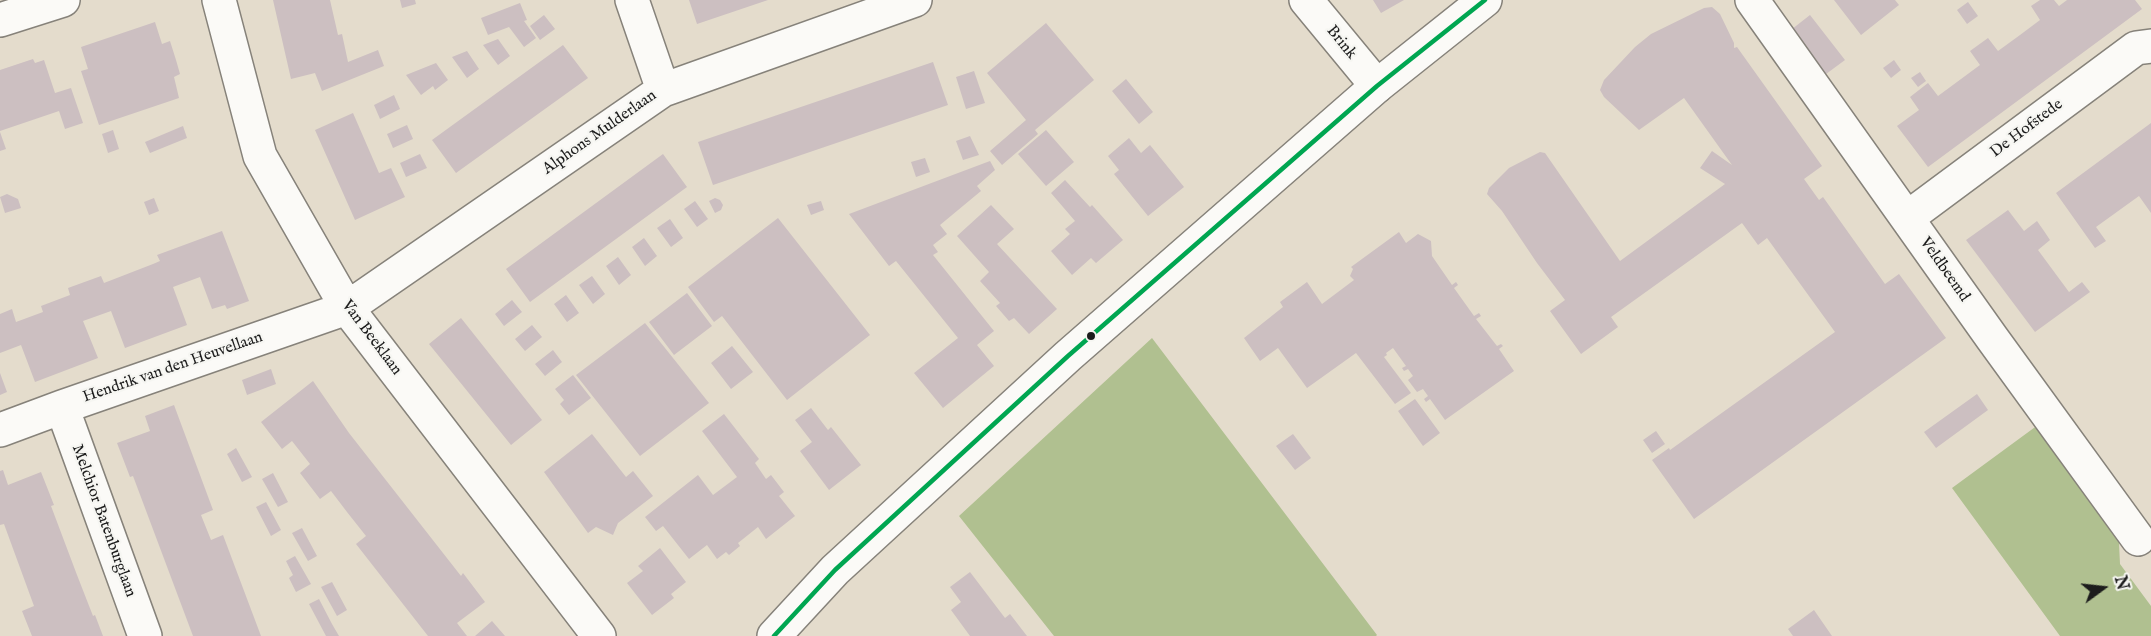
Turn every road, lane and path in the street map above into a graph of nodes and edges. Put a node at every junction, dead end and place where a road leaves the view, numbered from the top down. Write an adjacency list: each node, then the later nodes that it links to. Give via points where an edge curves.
1 (63, 0): 8 (street)
2 (219, 0): 13 (street, Van Beeklaan, via 260,156)
3 (632, 0): 11 (street)
4 (915, 0): 11 (street, Alphons Mulderlaan)
5 (1306, 0): 10 (street, Brink)
6 (1485, 0): 10 (street)
7 (1752, 0): 12 (street, Veldbeemd)
8 (0, 20)
9 (2151, 46): 12 (street, De Hofstede, via 2136,48)
10 (1377, 86): 19 (street, via 918,492 835,570)
11 (663, 90): 13 (street, Alphons Mulderlaan)
12 (1907, 218): 16 (street, Veldbeemd)
13 (346, 308): 14 (street, Hendrik van den Heuvellaan); 18 (street, Van Beeklaan)
14 (62, 407): 15 (street, Hendrik van den Heuvellaan); 17 (street, Melchior Batenburglaan)
15 (0, 430)
16 (2138, 538)
17 (145, 636)
18 (599, 636)
19 (774, 636)

